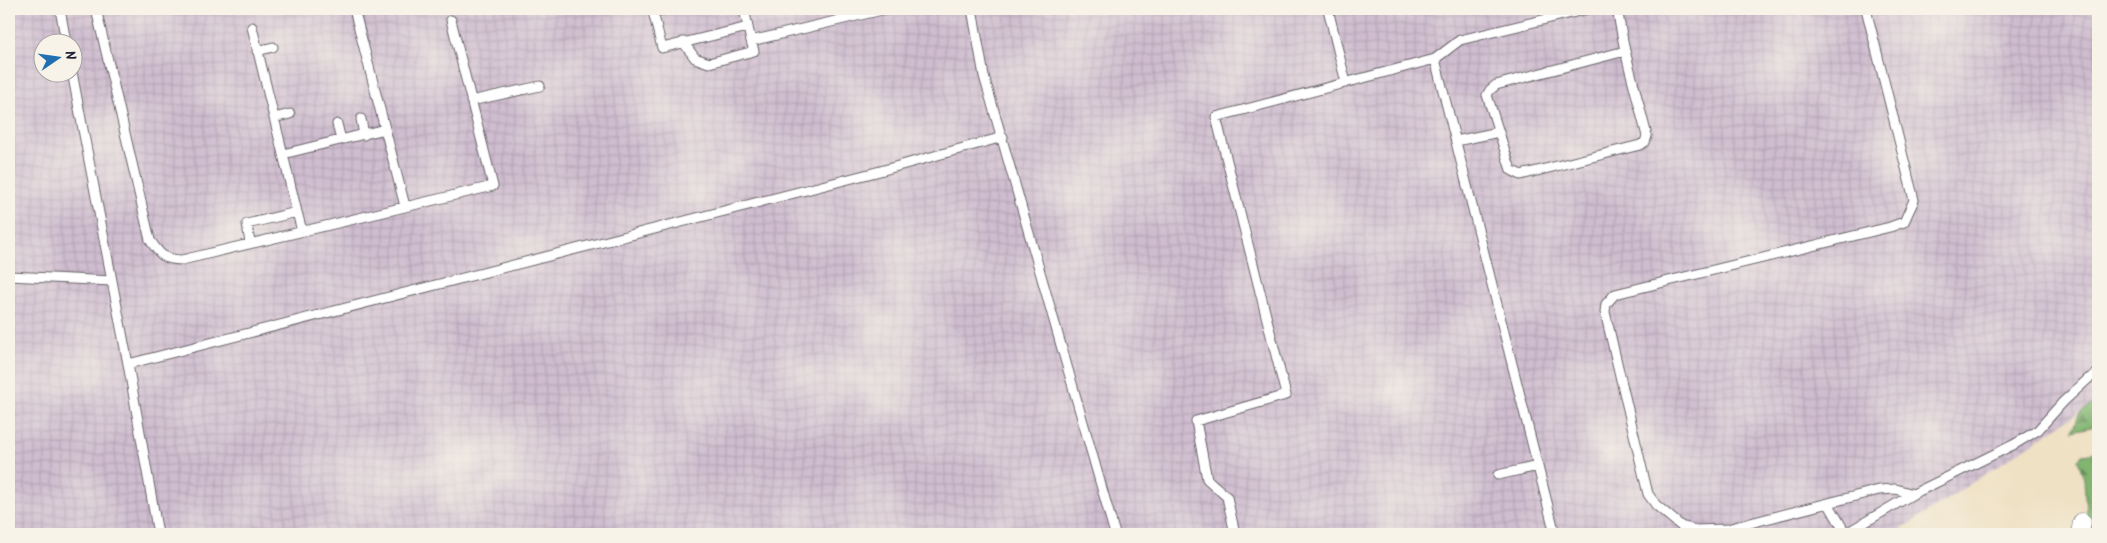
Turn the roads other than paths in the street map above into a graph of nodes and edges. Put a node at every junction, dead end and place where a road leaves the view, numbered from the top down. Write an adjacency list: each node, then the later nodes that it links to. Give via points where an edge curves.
1 (60, 9): 15 (lane)
2 (96, 9): 40 (lane, via 150,240 158,252 170,260)
3 (354, 9): 30 (lane)
4 (667, 9): 17 (lane, via 653,12 662,48)
5 (744, 9): 14 (lane)
6 (886, 9): 16 (lane)
7 (972, 9): 33 (lane, via 984,76)
8 (1328, 9): 23 (lane)
9 (1588, 9): 21 (lane, via 1460,40)
10 (1617, 9): 20 (lane)
11 (1866, 9): 48 (lane, via 1914,200 1904,222 1615,294 1606,304 1605,312 1648,494 1680,526 1694,530 1727,529)
12 (451, 20): 25 (lane)
13 (252, 27): 19 (lane)
14 (748, 27): 16 (lane); 17 (lane)
15 (64, 32)
16 (751, 41): 17 (lane, via 754,51 709,63 695,58)
17 (683, 42)
18 (273, 47): 19 (lane)
19 (257, 51): 27 (lane)
20 (1625, 51): 31 (lane, via 1496,84 1488,95); 31 (lane, via 1647,136 1645,142 1520,175 1511,170)
21 (1435, 59): 23 (lane); 35 (lane)
22 (74, 82): 42 (lane)
23 (1346, 83): 51 (lane, via 1216,117 1286,395 1196,421 1208,479 1227,497)
24 (540, 86): 25 (lane)
25 (471, 101): 37 (lane, via 493,186)
26 (290, 114): 27 (lane)
27 (274, 118): 36 (lane)
28 (361, 119): 32 (lane)
29 (337, 124): 34 (lane)
30 (385, 129): 32 (lane); 37 (lane)
31 (1499, 132): 35 (lane)
32 (364, 135): 34 (lane)
33 (1003, 137): 43 (lane); 50 (lane)
34 (341, 140): 36 (lane)
35 (1456, 141): 45 (lane)
36 (283, 154): 38 (lane)
37 (405, 206): 39 (lane)
38 (297, 212): 39 (lane); 40 (lane, via 247,224)
39 (302, 231): 40 (lane)
40 (250, 243)
41 (9, 276): 42 (lane)
42 (112, 281): 43 (lane)
43 (128, 364): 49 (lane)
44 (2098, 373): 47 (lane, via 2063,402 2038,430)
45 (1538, 466): 46 (lane); 52 (lane)
46 (1498, 475)
47 (1913, 494): 48 (lane, via 1896,489 1879,490); 53 (lane)
48 (1828, 503): 53 (lane)
49 (158, 534)
50 (1115, 534)
51 (1235, 534)
52 (1555, 534)
53 (1846, 534)

